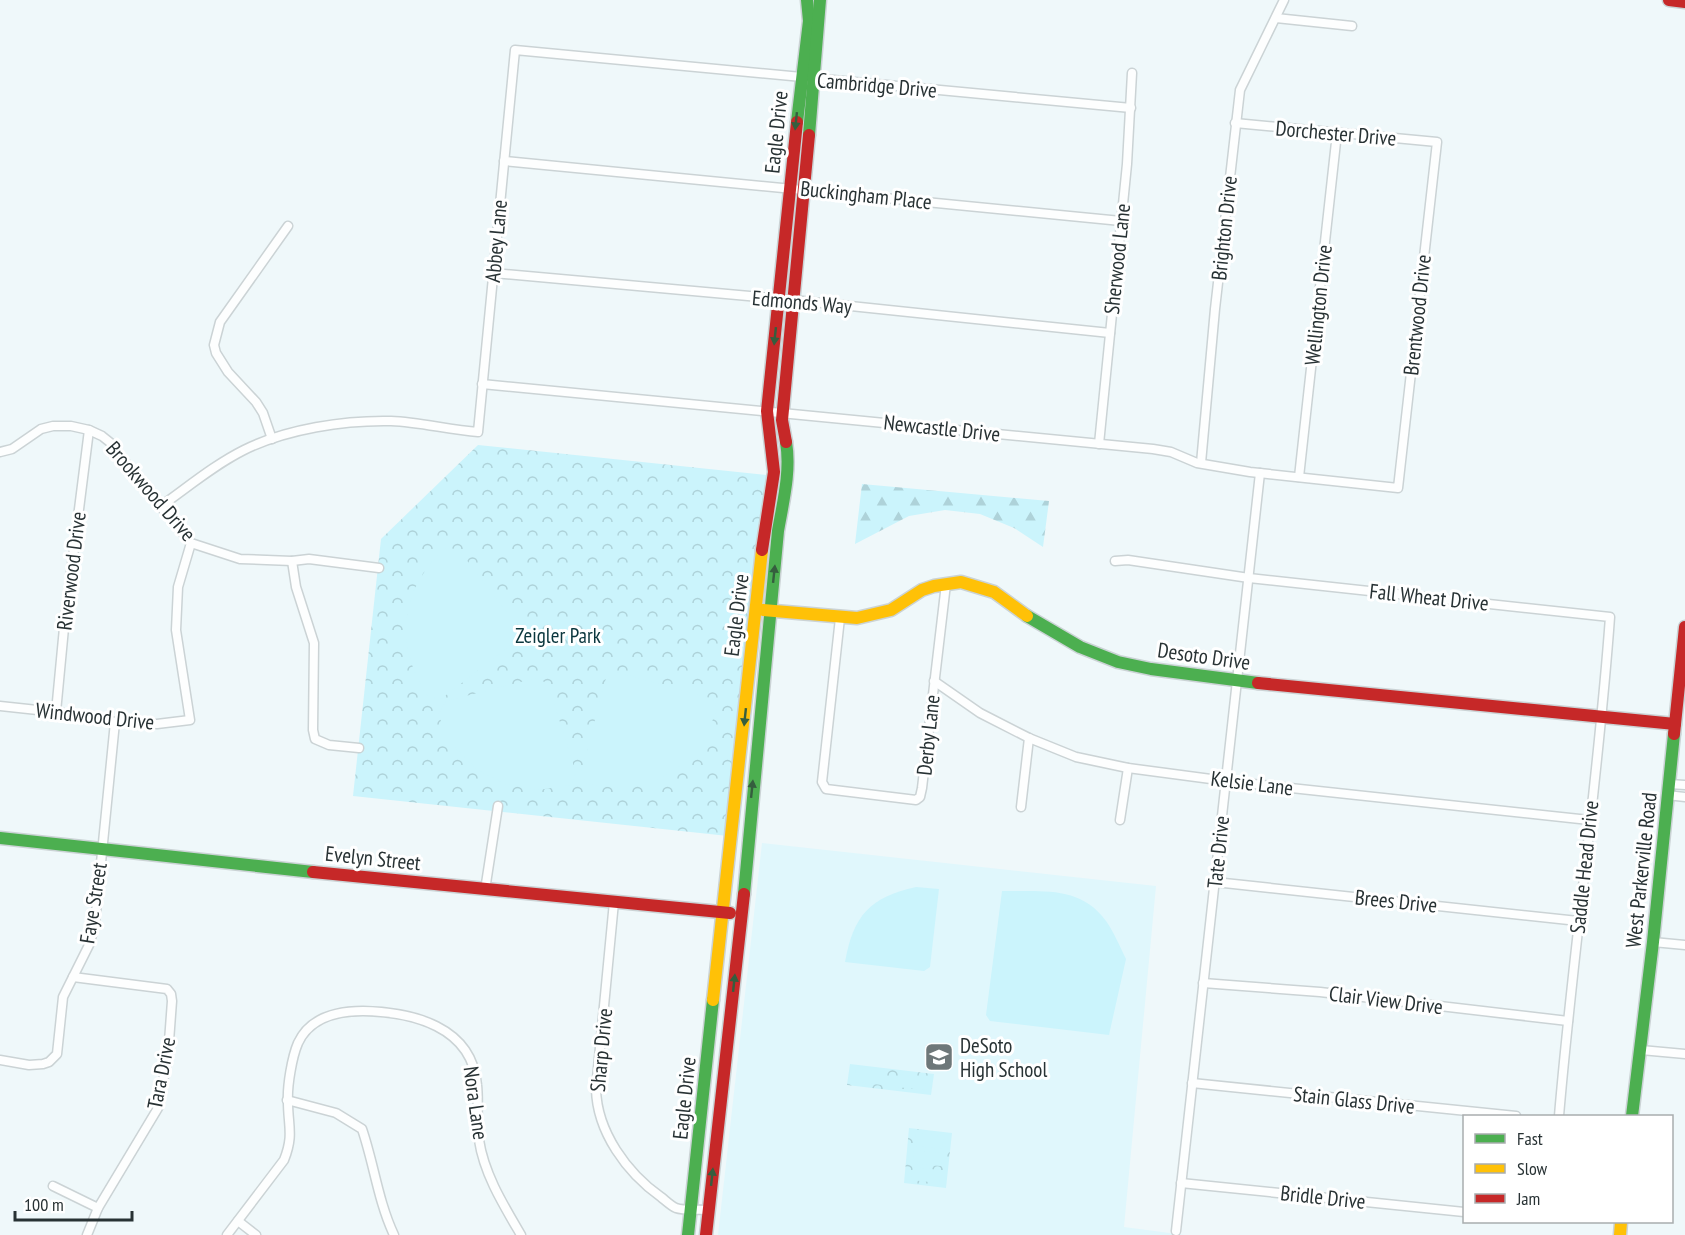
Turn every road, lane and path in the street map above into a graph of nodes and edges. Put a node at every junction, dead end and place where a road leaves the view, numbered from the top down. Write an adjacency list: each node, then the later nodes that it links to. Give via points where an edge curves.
1 (807, 0): 10 (street, Eagle Drive)
2 (820, 0): 11 (street, Eagle Drive)
3 (1669, 0): 5 (street)
4 (1283, 1): 6 (street, Brighton Drive)
5 (1685, 2)
6 (1276, 18): 7 (street); 13 (street, Brighton Drive, via 1240,90)
7 (1352, 26)
8 (515, 50): 10 (street, Cambridge Drive); 16 (street, Abbey Lane)
9 (1132, 73): 12 (street, Sherwood Lane)
10 (801, 78): 11 (street, Cambridge Drive); 17 (street, Eagle Drive, one-way to 17)
11 (814, 79): 12 (street, Cambridge Drive); 18 (street, Eagle Drive)
12 (1131, 108): 19 (street, Sherwood Lane)
13 (1235, 123): 14 (street, Dorchester Drive); 32 (street, Brighton Drive)
14 (1336, 133): 15 (street, Dorchester Drive); 36 (street, Wellington Drive)
15 (1437, 142): 37 (street, Brentwood Drive)
16 (504, 161): 17 (street, Buckingham Place); 21 (street, Abbey Lane)
17 (789, 188): 18 (street, Buckingham Place); 22 (street, Eagle Drive)
18 (804, 189): 19 (street, Buckingham Place); 23 (street, Eagle Drive)
19 (1121, 220): 24 (street, Sherwood Lane)
20 (288, 226): 29 (street, via 220,322 214,345 228,372 263,413)
21 (493, 273): 22 (street, Edmonds Way); 25 (street, Abbey Lane)
22 (778, 300): 23 (street, Edmonds Way); 26 (street, Eagle Drive, one-way to 26)
23 (793, 300): 24 (street, Edmonds Way); 27 (street, Eagle Drive)
24 (1110, 333): 30 (street, Sherwood Lane)
25 (482, 384): 26 (street, Newcastle Drive); 29 (street, Abbey Lane, via 478,432 392,421 360,422)
26 (767, 411): 27 (street, Newcastle Drive); 33 (street, Eagle Drive)
27 (782, 412): 30 (street, Newcastle Drive); 35 (street, Eagle Drive)
28 (89, 430): 31 (street, Brookwood Drive, via 53,426); 38 (street, Brookwood Drive, via 112,444); 54 (street, Riverwood Drive)
29 (272, 439): 38 (street, via 218,465)
30 (1099, 444): 32 (street, Newcastle Drive, via 1171,452)
31 (0, 452)
32 (1201, 463): 34 (street, Newcastle Drive)
33 (774, 472): 35 (street); 45 (street, Eagle Drive)
34 (1260, 473): 36 (street, Newcastle Drive); 43 (street, Tate Drive)
35 (787, 474): 46 (street, Eagle Drive, one-way to 35)
36 (1299, 477): 37 (street, Newcastle Drive)
37 (1398, 488)
38 (161, 506): 39 (street, Brookwood Drive)
39 (191, 543): 40 (street, Brookwood Drive, via 240,559); 57 (street, Windwood Drive, via 178,587 176,630 190,720 158,724)
40 (292, 561): 42 (street, Brookwood Drive, via 309,559); 60 (street, via 314,643 315,739 329,745)
41 (1115, 561): 43 (street, Fall Wheat Drive)
42 (379, 568)
43 (1248, 578): 47 (street, Fall Wheat Drive); 52 (street, Tate Drive)
44 (946, 584): 48 (street, Desoto Drive, via 922,590 891,610); 51 (street, Derby Lane); 52 (street, Desoto Drive, via 961,582 994,592 1065,639 1118,662)
45 (756, 609): 46 (street, Desoto Drive); 50 (street, Eagle Drive)
46 (770, 611): 48 (street, Desoto Drive); 56 (street, Eagle Drive)
47 (1610, 616): 55 (street, Saddle Head Drive)
48 (840, 618): 51 (street, Derby Lane, via 822,772 826,789 904,800 920,797)
49 (1685, 627): 58 (street, West Parkerville Road)
50 (752, 643): 56 (street, via 760,646); 70 (street, Eagle Drive, one-way to 70)
51 (934, 681): 59 (street, Kelsie Lane, via 980,713)
52 (1237, 681): 55 (street, Desoto Drive); 62 (street, Tate Drive)
53 (0, 706): 54 (street, Windwood Drive)
54 (56, 712): 57 (street, Windwood Drive)
55 (1601, 718): 58 (street, Desoto Drive); 69 (street, Saddle Head Drive)
56 (759, 721): 71 (street, Eagle Drive, one-way to 56)
57 (115, 722): 73 (street, Faye Street)
58 (1675, 724): 64 (street, West Parkerville Road)
59 (1029, 738): 61 (street, Kelsie Lane, via 1076,757); 67 (street)
60 (359, 748)
61 (1128, 768): 62 (street, Kelsie Lane); 68 (street)
62 (1226, 781): 69 (street, Kelsie Lane); 74 (street, Tate Drive)
63 (1685, 785): 64 (street)
64 (1668, 789): 65 (street); 80 (street, West Parkerville Road)
65 (1685, 796)
66 (498, 806): 75 (street)
67 (1021, 807)
68 (1120, 820)
69 (1589, 820): 79 (street, Saddle Head Drive)
70 (733, 827): 71 (street); 77 (street, Eagle Drive)
71 (751, 829): 78 (street, Eagle Drive)
72 (0, 838): 73 (street, Evelyn Street)
73 (102, 848): 75 (street, Evelyn Street); 82 (street, Faye Street, via 95,924)
74 (1215, 882): 79 (street, Brees Drive); 83 (street, Tate Drive)
75 (485, 890): 76 (street, Evelyn Street)
76 (614, 902): 77 (street, Evelyn Street); 98 (street, Sharp Drive, via 597,1107 608,1137 635,1175 675,1208)
77 (724, 913): 78 (street, Evelyn Street); 86 (street, Eagle Drive)
78 (741, 914): 88 (street, Eagle Drive, one-way to 78)
79 (1578, 921): 84 (street, Saddle Head Drive)
80 (1653, 942): 81 (street); 85 (street, West Parkerville Road)
81 (1685, 945)
82 (73, 977): 89 (street, Faye Street, via 63,997 57,1054 43,1064); 97 (street, Tara Drive, via 166,989 172,1001 168,1055 158,1108)
83 (1203, 983): 84 (street, Clair View Drive, via 1320,992); 90 (street, Tate Drive)
84 (1568, 1021): 93 (street, Saddle Head Drive)
85 (1641, 1050): 87 (street); 94 (street, West Parkerville Road)
86 (708, 1054): 88 (street); 98 (street, Eagle Drive)
87 (1685, 1054)
88 (725, 1055): 99 (street, Eagle Drive, one-way to 88)
89 (0, 1060)
90 (1192, 1083): 92 (street, Stain Glass Drive); 95 (street, Tate Drive)
91 (287, 1100): 101 (street, Nora Lane, via 291,1130 284,1160); 106 (street, via 336,1113 362,1129 385,1216); 107 (street, Nora Lane, via 298,1042 318,1019 354,1011 402,1014 432,1023 452,1035 467,1052 477,1083 478,1140 496,1192)
92 (1506, 1115)
93 (1558, 1115)
94 (1632, 1115)
95 (1181, 1183): 100 (street, Bridle Drive); 102 (street, Tate Drive)
96 (53, 1186): 97 (street)
97 (98, 1208): 103 (street, Tara Drive)
98 (691, 1209): 99 (street, Sharp Drive); 108 (street, Eagle Drive)
99 (708, 1210): 109 (street, Eagle Drive)
100 (1463, 1212)
101 (238, 1221): 104 (street, Nora Lane); 105 (street)
102 (1176, 1232)
103 (87, 1235)
104 (227, 1235)
105 (256, 1235)
106 (394, 1235)
107 (521, 1235)
108 (688, 1235)
109 (706, 1235)

